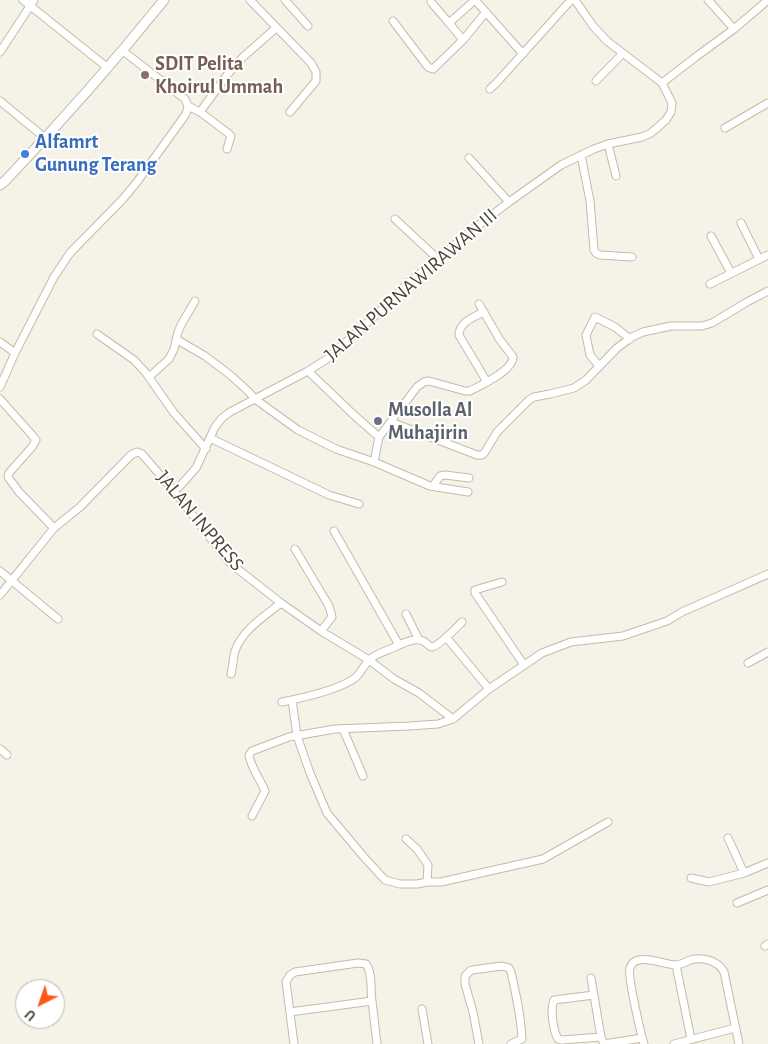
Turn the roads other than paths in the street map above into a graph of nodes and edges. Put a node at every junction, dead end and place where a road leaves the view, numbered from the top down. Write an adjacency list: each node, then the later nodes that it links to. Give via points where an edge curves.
1 (23, 0): 10 (street)
2 (164, 0): 18 (street)
3 (250, 0): 15 (street)
4 (285, 0): 14 (street)
5 (475, 0): 11 (street); 13 (street)
6 (573, 0): 20 (street, JALAN PURNAWIRAWAN III, via 602,36); 21 (street)
7 (708, 0): 16 (street)
8 (768, 0): 16 (street)
9 (431, 2): 13 (street)
10 (32, 3): 19 (street); 22 (street)
11 (486, 12): 17 (street); 21 (street)
12 (393, 21): 17 (street, via 430,69 436,68)
13 (449, 23): 17 (street)
14 (308, 26)
15 (276, 28): 29 (street, via 243,57); 30 (street, via 312,63 316,72 316,80)
16 (734, 29): 24 (street)
17 (464, 40)
18 (123, 51): 22 (street); 28 (street, via 184,99)
19 (0, 52)
20 (623, 53): 23 (street); 24 (street, JALAN PURNAWIRAWAN III)
21 (523, 54): 25 (street)
22 (108, 68): 32 (street)
23 (596, 82)
24 (662, 83): 33 (street, JALAN PURNAWIRAWAN III, via 672,103 672,112 666,120 642,137)
25 (490, 89)
26 (0, 101): 32 (street)
27 (768, 103): 31 (street)
28 (188, 106): 29 (street); 57 (street, via 186,114 137,182 70,254 54,277)
29 (200, 112): 34 (street, via 231,136)
30 (290, 112)
31 (725, 128)
32 (45, 138): 38 (street)
33 (608, 144): 35 (street, JALAN PURNAWIRAWAN III); 37 (street)
34 (227, 149)
35 (581, 155): 39 (street, JALAN PURNAWIRAWAN III, via 560,165); 44 (street, via 590,201 594,250 600,254)
36 (469, 158): 39 (street)
37 (616, 176)
38 (0, 185)
39 (508, 202): 45 (street, JALAN PURNAWIRAWAN III)
40 (395, 219): 45 (street)
41 (741, 224): 46 (street)
42 (711, 236): 47 (street)
43 (768, 255): 46 (street)
44 (632, 256)
45 (438, 259): 59 (street, JALAN PURNAWIRAWAN III, via 327,359)
46 (759, 259): 47 (street)
47 (731, 273): 48 (street)
48 (710, 284)
49 (768, 291): 55 (street, via 712,324 671,326 643,332)
50 (195, 301): 54 (street)
51 (479, 304): 52 (street)
52 (484, 312): 61 (street, via 462,324 458,331); 61 (street, via 514,357 511,366)
53 (97, 334): 60 (street, via 134,360)
54 (176, 339): 60 (street, via 169,359); 64 (street, via 229,374)
55 (630, 339): 58 (street); 58 (street, via 595,317 586,335 590,355)
56 (0, 342): 57 (street)
57 (16, 353): 62 (street)
58 (599, 366): 65 (street, via 574,388 529,400 480,455)
59 (308, 370): 64 (street, JALAN PURNAWIRAWAN III); 66 (street)
60 (149, 377): 68 (street)
61 (487, 382): 65 (street, via 465,392 424,382)
62 (0, 387)
63 (0, 399): 75 (street, via 36,440 8,472 8,477)
64 (255, 399): 67 (street, JALAN PURNAWIRAWAN III, via 222,418); 69 (street, via 298,430 336,449)
65 (391, 422): 66 (street)
66 (379, 437): 69 (street)
67 (210, 438): 68 (street, JALAN PURNAWIRAWAN III); 74 (street, via 329,495)
68 (206, 449): 72 (street, JALAN PURNAWIRAWAN III, via 196,468)
69 (374, 462): 71 (street)
70 (469, 478): 71 (street, via 440,476)
71 (434, 486): 73 (street)
72 (173, 490): 75 (street, JALAN INPRESS, via 137,452); 83 (street, JALAN INPRESS, via 230,563)
73 (468, 492)
74 (359, 504)
75 (54, 528): 80 (street, JALAN INPRESS)
76 (334, 531): 90 (street)
77 (295, 549): 87 (street, via 329,606 332,617)
78 (0, 571): 80 (street)
79 (768, 574): 94 (street, via 667,621 623,636 571,642 542,653)
80 (11, 581): 82 (street, JALAN INPRESS); 85 (street)
81 (502, 582): 94 (street, via 474,593)
82 (0, 595)
83 (281, 603): 87 (street, JALAN INPRESS); 95 (street, via 241,639)
84 (406, 614): 89 (street)
85 (58, 619)
86 (462, 622): 88 (street)
87 (321, 631): 92 (street, JALAN INPRESS)
88 (446, 637): 89 (street, via 433,647); 96 (street)
89 (419, 640): 90 (street)
90 (399, 645): 92 (street)
91 (768, 652): 93 (street)
92 (369, 660): 97 (street, via 356,678); 99 (street, JALAN INPRESS)
93 (748, 663)
94 (524, 665): 96 (street)
95 (231, 674)
96 (489, 689): 99 (street)
97 (292, 700): 98 (street); 101 (street)
98 (282, 702)
99 (453, 719): 100 (street, via 438,724)
100 (343, 729): 101 (street); 104 (street)
101 (297, 736): 105 (street, via 250,753 253,768 265,791); 112 (street, via 327,813 363,856 385,880 400,884)
102 (0, 749): 103 (street)
103 (6, 755)
104 (363, 776)
105 (252, 816)
106 (608, 822): 112 (street, via 543,859 442,882)
107 (728, 838): 110 (street)
108 (406, 839): 112 (street, via 428,865)
109 (768, 863): 110 (street)
110 (744, 873): 111 (street, via 709,882)
111 (691, 878)
112 (427, 882)
113 (768, 890): 114 (street)
114 (737, 903)
115 (676, 965): 121 (street, via 701,959 722,968); 122 (street); 124 (street, via 644,959 630,966)
116 (590, 978): 117 (street)
117 (594, 996): 123 (street); 123 (street, via 554,1000 554,1033 562,1040)
118 (372, 1001): 120 (street); 120 (street, via 368,967 358,963 290,975 286,982); 126 (street)
119 (422, 1009): 127 (street)
120 (290, 1012): 125 (street)
121 (735, 1028): 122 (street); 131 (street)
122 (691, 1039): 130 (street)
123 (603, 1041): 124 (street)
124 (643, 1041)
125 (294, 1044)
126 (377, 1044)
127 (428, 1044)
128 (478, 1044): 129 (street, via 465,976 472,970 502,966 511,972 521,1029 522,1039)
129 (510, 1044)
130 (674, 1044)
131 (739, 1044)

